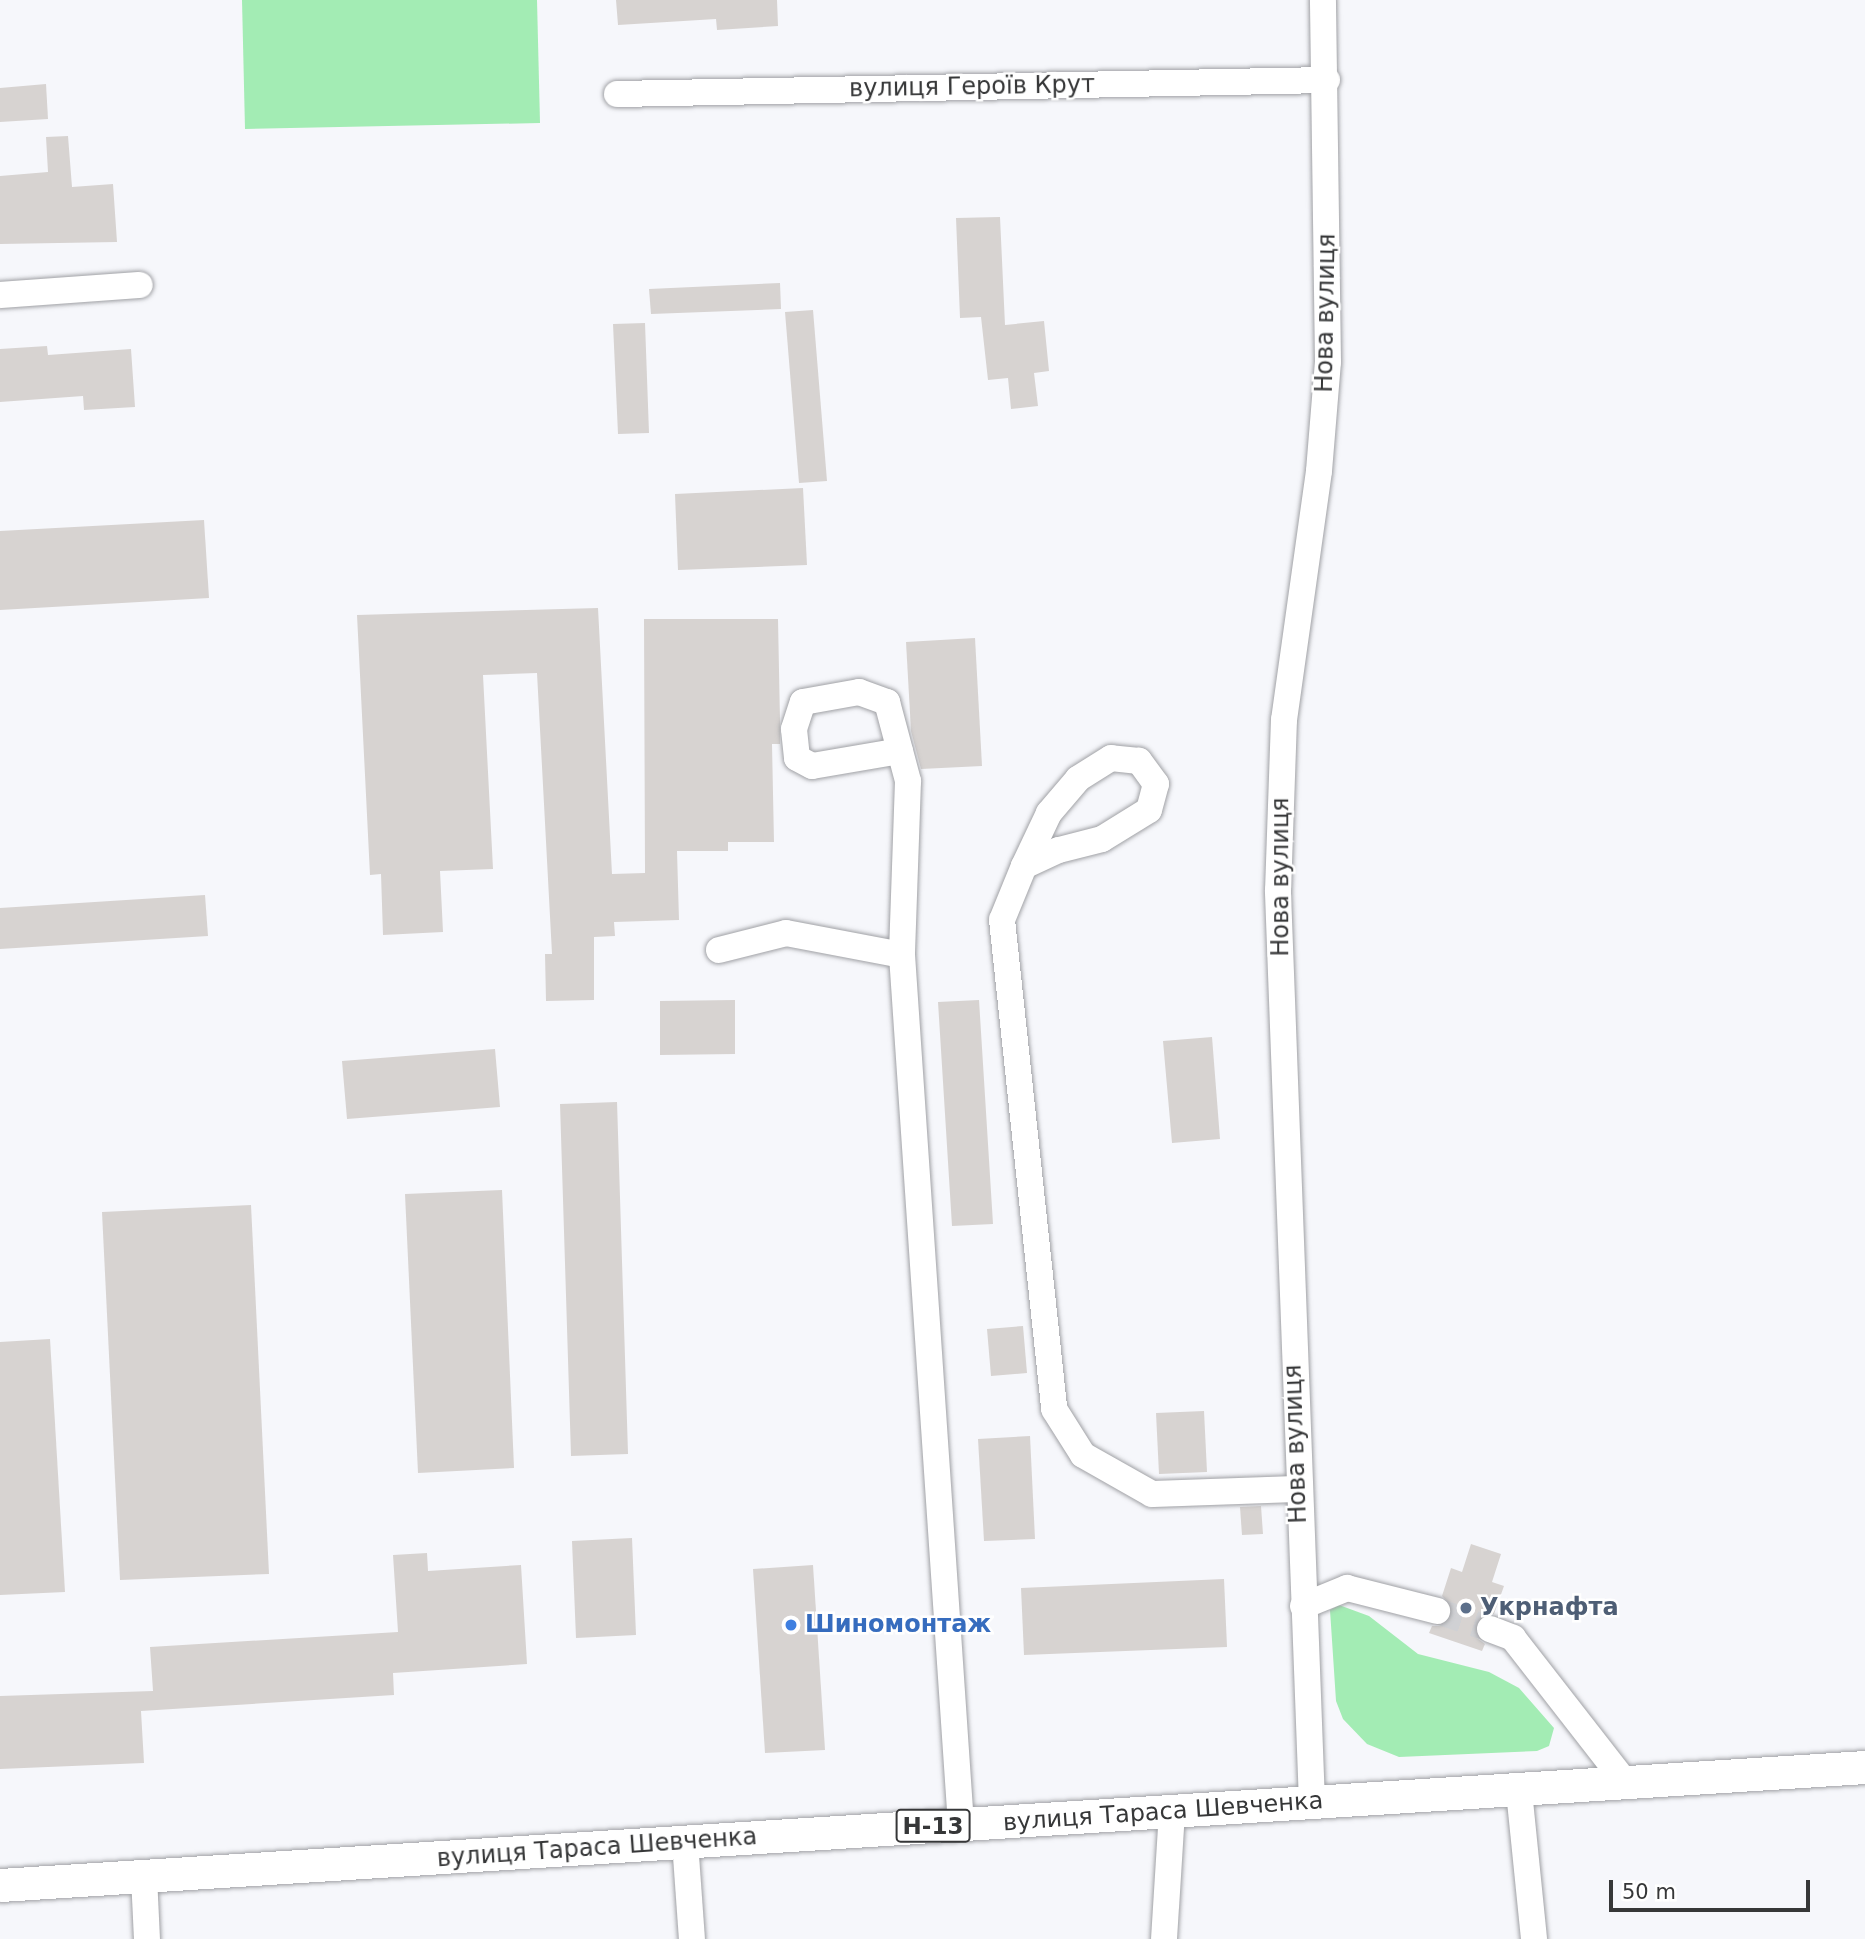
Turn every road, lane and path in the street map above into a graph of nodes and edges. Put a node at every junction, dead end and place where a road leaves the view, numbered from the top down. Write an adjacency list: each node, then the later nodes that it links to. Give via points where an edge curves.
1 (1323, 0): 2 (street, Нова вулиця)
2 (1327, 80): 3 (street, вулиця Героїв Крут); 10 (street, Нова вулиця, via 1328,362 1319,471 1284,720 1278,891)
3 (618, 93)
4 (140, 285): 5 (street)
5 (0, 295)
6 (900, 751): 9 (street, via 908,781)
7 (1024, 866): 7 (street, via 1049,813 1078,779 1111,758 1139,761 1156,784 1149,810 1102,839 1059,850); 10 (street, via 1002,920 1054,1409 1083,1455 1152,1494)
8 (719, 950): 9 (street, via 786,933)
9 (902, 955): 19 (street)
10 (1297, 1489): 11 (street, Нова вулиця)
11 (1303, 1606): 12 (street, via 1347,1588); 17 (street, Нова вулиця)
12 (1437, 1611)
13 (1490, 1629): 15 (street, via 1513,1638)
14 (1865, 1767): 15 (main road, вулиця Тараса Шевченка / Н-13)
15 (1626, 1783): 16 (main road, вулиця Тараса Шевченка / Н-13)
16 (1519, 1791): 17 (main road, вулиця Тараса Шевченка / Н-13); 26 (street)
17 (1312, 1803): 18 (main road, вулиця Тараса Шевченка / Н-13)
18 (1172, 1812): 19 (main road, вулиця Тараса Шевченка / Н-13); 25 (street)
19 (961, 1825): 20 (main road, вулиця Тараса Шевченка / Н-13)
20 (685, 1842): 21 (main road, вулиця Тараса Шевченка / Н-13); 24 (street)
21 (144, 1876): 22 (main road, вулиця Тараса Шевченка / Н-13); 23 (street)
22 (0, 1885)
23 (147, 1939)
24 (692, 1939)
25 (1164, 1939)
26 (1534, 1939)

